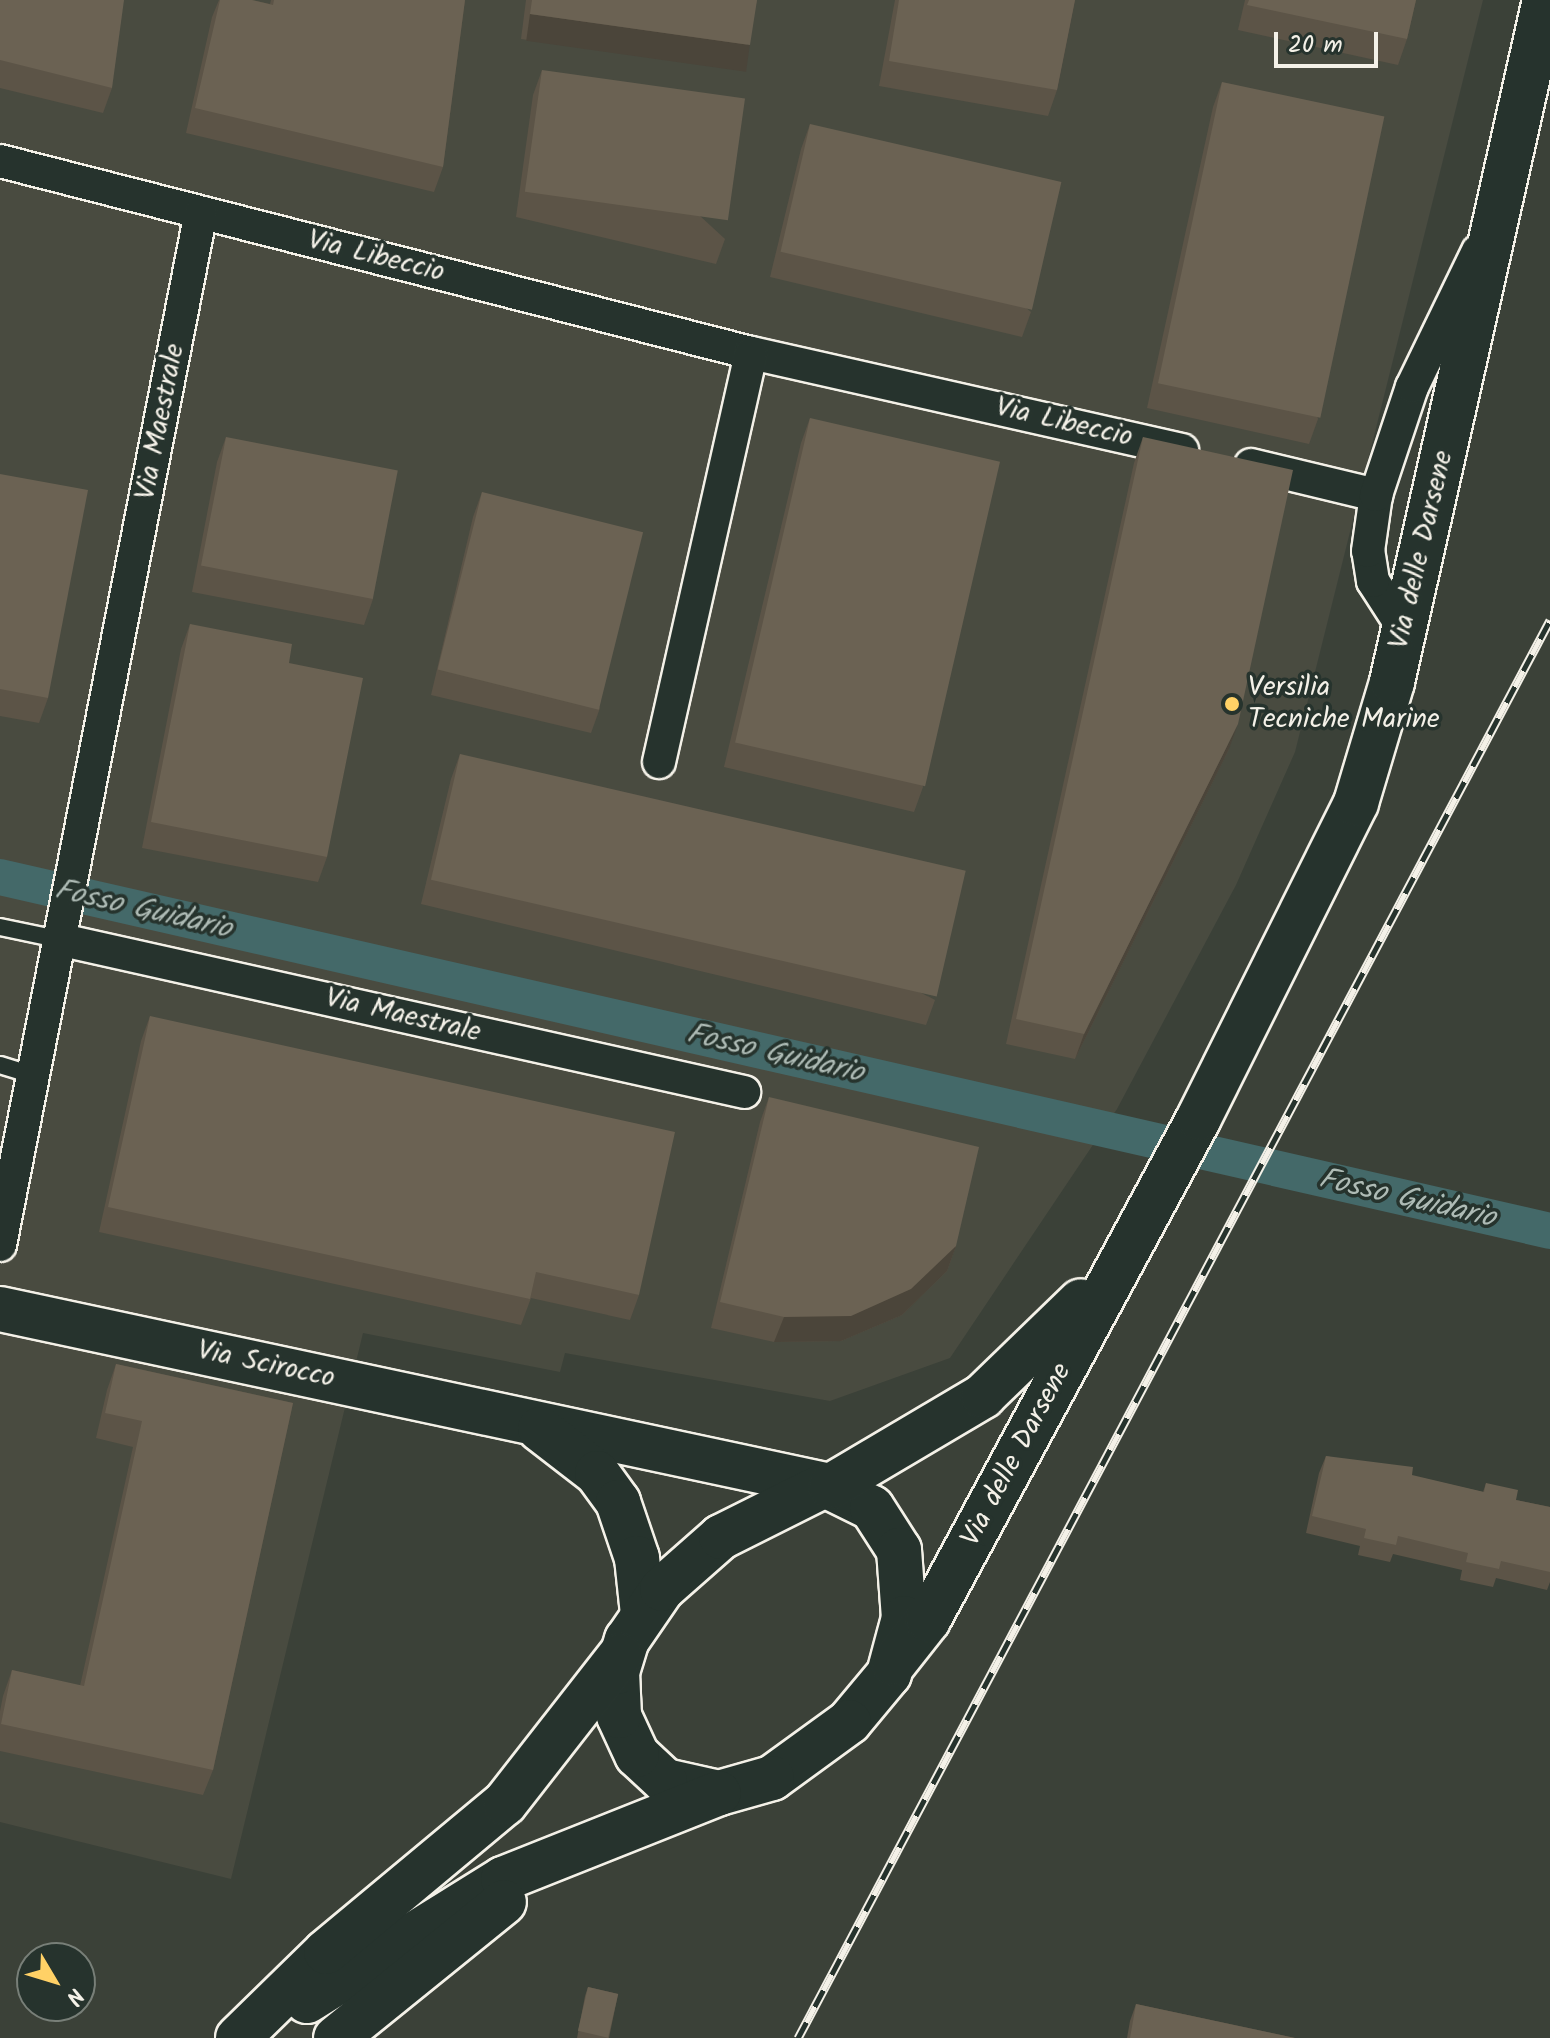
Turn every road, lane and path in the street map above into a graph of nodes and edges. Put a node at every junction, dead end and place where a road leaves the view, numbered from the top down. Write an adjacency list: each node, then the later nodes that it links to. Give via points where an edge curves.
1 (1545, 0): 3 (main road, Via delle Darsene)
2 (0, 161): 4 (street, Via Libeccio)
3 (1500, 210): 6 (street, via 1433,338); 7 (main road, Via delle Darsene)
4 (201, 212): 5 (street, Via Libeccio); 10 (street, Via Maestrale)
5 (751, 353): 6 (street, Via Libeccio); 8 (street)
6 (1376, 495): 7 (street, via 1368,551 1373,581)
7 (1404, 629): 14 (main road, Via delle Darsene, via 1345,832)
8 (659, 762)
9 (0, 927): 10 (lane)
10 (63, 932): 12 (street); 13 (street, Via Maestrale)
11 (0, 1065): 12 (lane)
12 (35, 1076): 15 (street)
13 (744, 1092)
14 (1132, 1242): 18 (main road, Via delle Darsene, via 996,1386); 21 (main road, Via delle Darsene, via 928,1620)
15 (0, 1245)
16 (0, 1309): 17 (main road, Via Scirocco)
17 (532, 1422): 18 (main road, Via Scirocco); 19 (main road, Via Scirocco, via 597,1473 618,1502 632,1535)
18 (828, 1485): 19 (main road, Via delle Darsene, via 721,1537); 21 (main road, Via Scirocco, via 872,1508 899,1550 905,1592)
19 (643, 1614): 20 (main road, Via delle Darsene)
20 (620, 1656): 22 (main road, via 619,1716 637,1755 678,1788); 24 (main road, Via delle Darsene, via 505,1803 326,1952)
21 (894, 1663): 22 (main road, Via delle Darsene, via 827,1741 772,1778)
22 (719, 1793): 23 (main road, Via delle Darsene)
23 (565, 1853): 25 (main road, via 421,1926); 26 (main road)
24 (238, 2038)
25 (257, 2038)
26 (336, 2038)

